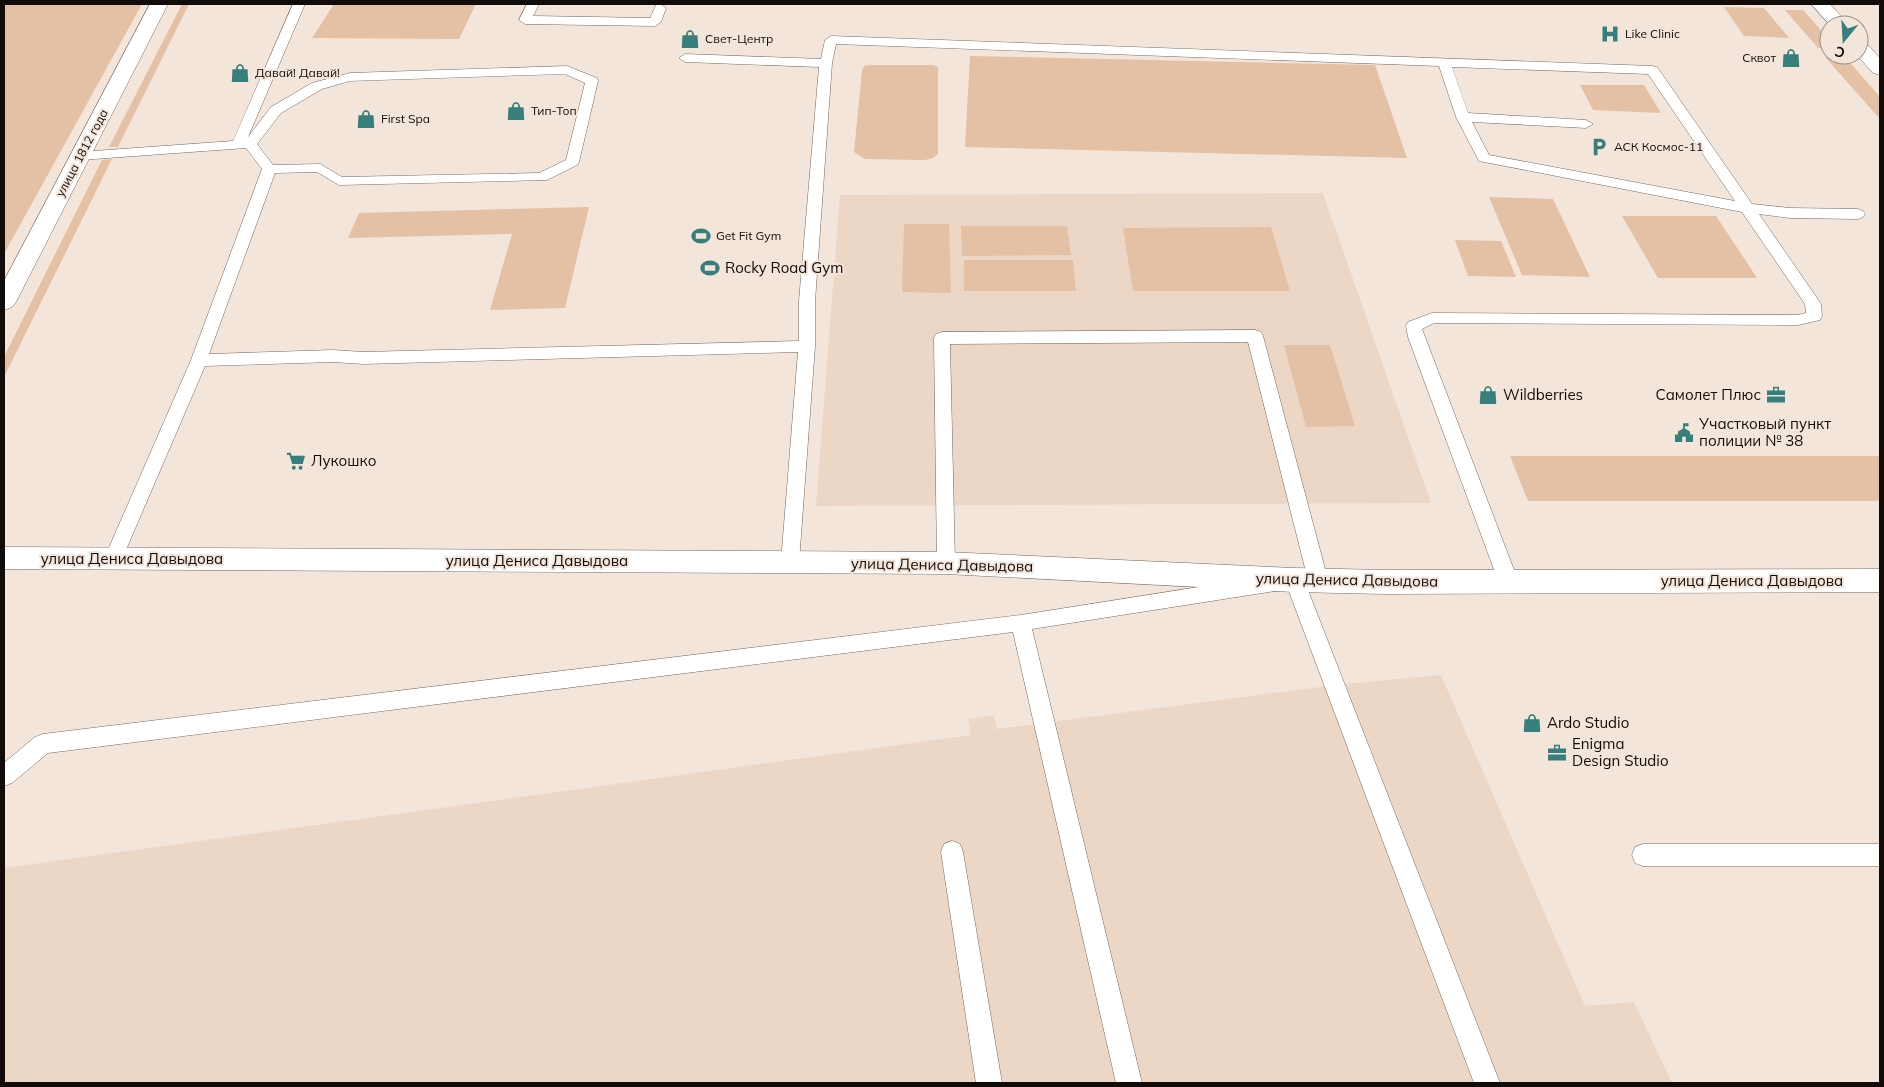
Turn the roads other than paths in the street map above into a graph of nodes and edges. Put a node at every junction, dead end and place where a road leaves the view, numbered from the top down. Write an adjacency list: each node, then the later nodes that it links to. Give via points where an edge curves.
1 (160, 4): 15 (street, улица 1812 года)
2 (298, 4): 14 (lane)
3 (533, 4): 5 (lane, via 525,20 655,22)
4 (1821, 4): 6 (street)
5 (660, 8)
6 (1831, 15)
7 (1869, 56): 11 (street)
8 (685, 58): 10 (lane)
9 (1444, 62): 10 (lane, via 831,40); 12 (lane); 17 (lane, via 1652,70)
10 (826, 63): 20 (lane, via 807,300)
11 (1880, 68)
12 (1463, 117): 13 (lane); 17 (lane, via 1484,158)
13 (1586, 124)
14 (244, 144): 15 (lane); 16 (lane); 16 (lane, via 276,110 317,86 350,76 568,70 592,81 572,162 542,177 339,181 320,168)
15 (80, 156): 19 (street, улица 1812 года)
16 (269, 169): 21 (lane)
17 (1746, 208): 18 (lane, via 1790,213); 28 (lane, via 1813,304 1814,316 1798,320 1432,318 1414,326)
18 (1858, 214)
19 (4, 302)
20 (807, 346): 21 (lane); 24 (lane)
21 (199, 360): 23 (lane)
22 (4, 558): 23 (street, улица Дениса Давыдова)
23 (113, 559): 24 (street, улица Дениса Давыдова)
24 (790, 562): 25 (street, улица Дениса Давыдова)
25 (946, 563): 26 (street, улица Дениса Давыдова); 26 (lane, via 942,338 1255,336)
26 (1306, 580): 28 (street, улица Дениса Давыдова); 29 (lane); 36 (lane)
27 (1880, 581): 28 (street, улица Дениса Давыдова)
28 (1509, 583)
29 (1020, 623): 30 (lane, via 43,744); 35 (lane)
30 (4, 776)
31 (952, 852): 34 (lane)
32 (1880, 854): 33 (lane)
33 (1643, 855)
34 (989, 1083)
35 (1129, 1083)
36 (1487, 1083)

